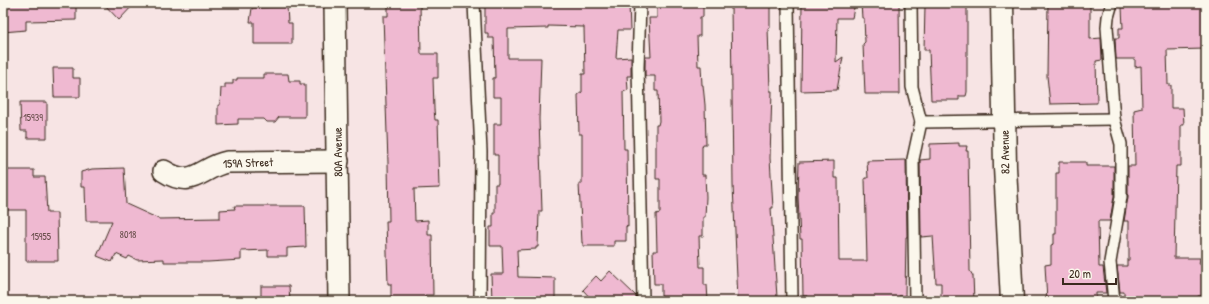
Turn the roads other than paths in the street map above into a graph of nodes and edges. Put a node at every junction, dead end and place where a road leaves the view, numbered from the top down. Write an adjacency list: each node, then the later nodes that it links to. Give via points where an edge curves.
1 (335, 3): 11 (street, 80A Avenue)
2 (474, 3): 14 (lane, via 481,152)
3 (640, 3): 15 (lane, via 638,67)
4 (788, 3): 16 (lane)
5 (911, 3): 9 (lane, via 912,87)
6 (1002, 3): 10 (street, 82 Avenue)
7 (1112, 3): 8 (lane, via 1108,27)
8 (1114, 119): 10 (lane); 19 (lane, via 1121,144 1121,197 1110,262)
9 (921, 122): 10 (lane); 17 (lane, via 913,159)
10 (1004, 122): 18 (street, 82 Avenue)
11 (338, 161): 12 (street, 159A Street, via 227,162 217,164 189,178 175,178); 13 (street, 80A Avenue)
12 (164, 171)
13 (339, 301)
14 (480, 301)
15 (643, 301)
16 (792, 301)
17 (915, 301)
18 (1012, 301)
19 (1114, 301)

